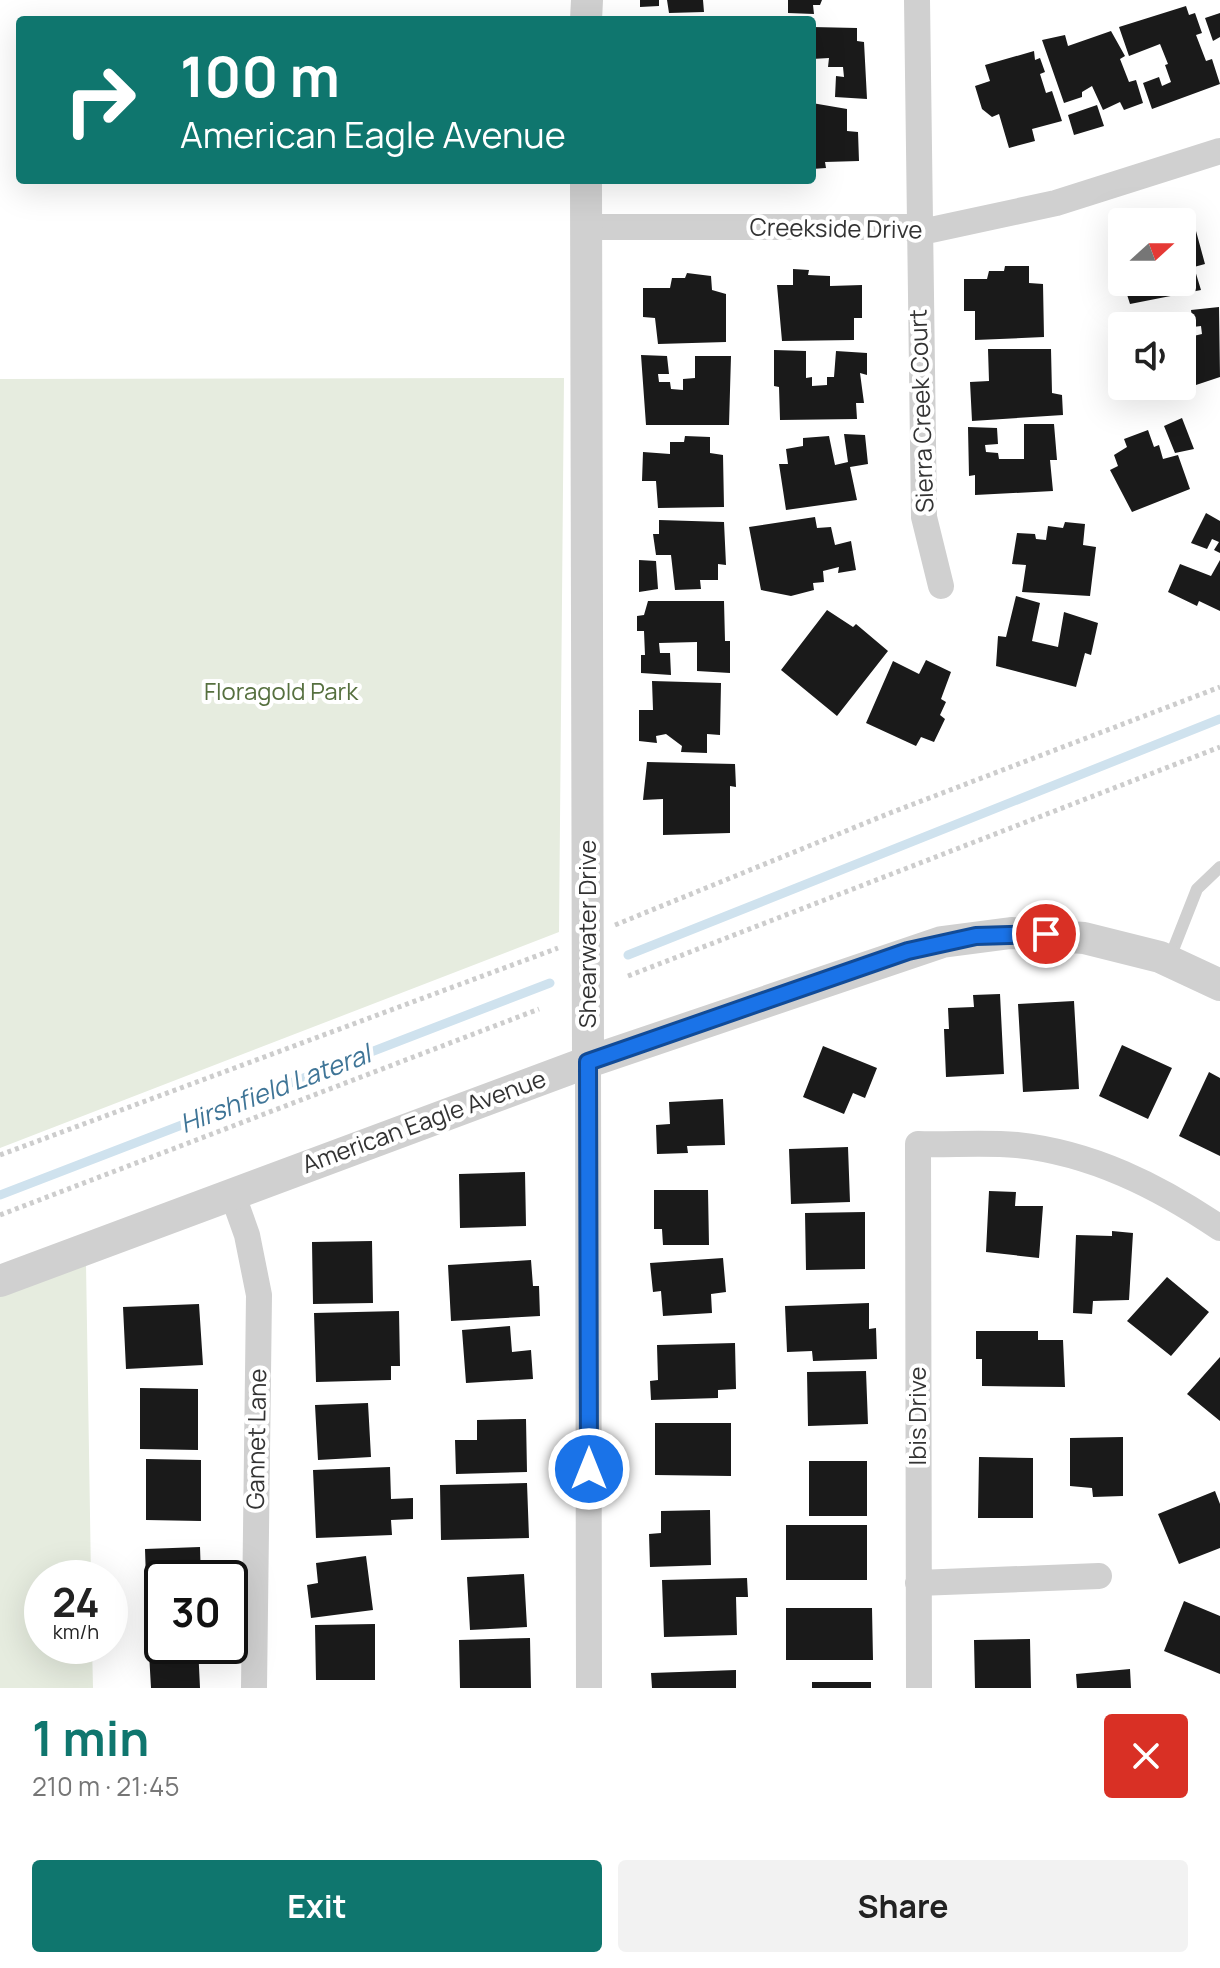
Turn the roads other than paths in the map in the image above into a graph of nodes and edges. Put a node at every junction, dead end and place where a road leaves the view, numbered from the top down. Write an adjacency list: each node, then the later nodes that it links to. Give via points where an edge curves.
1 (917, 0): 5 (street, Sierra Creek Court)
2 (1220, 151): 5 (street, Creekside Drive, via 1056,203)
3 (586, 184): 4 (street, Shearwater Drive)
4 (586, 227): 5 (street, Creekside Drive, via 912,227); 10 (street, Shearwater Drive)
5 (917, 233): 6 (street, Sierra Creek Court, via 924,517)
6 (941, 586)
7 (1220, 867): 8 (lane, via 1197,889)
8 (1169, 960): 9 (street, American Eagle Avenue); 10 (street, American Eagle Avenue, via 1122,945 1046,934 942,942)
9 (1220, 985)
10 (588, 1062): 11 (street, American Eagle Avenue); 17 (street, Shearwater Drive)
11 (232, 1193): 13 (street, American Eagle Avenue); 16 (street, Gannet Lane, via 259,1295)
12 (1220, 1228): 15 (street, Ibis Drive, via 1164,1191 1069,1154 1016,1145 918,1144)
13 (0, 1281)
14 (1099, 1576): 15 (street)
15 (918, 1583): 18 (street, Ibis Drive)
16 (254, 1688)
17 (589, 1688)
18 (919, 1688)

